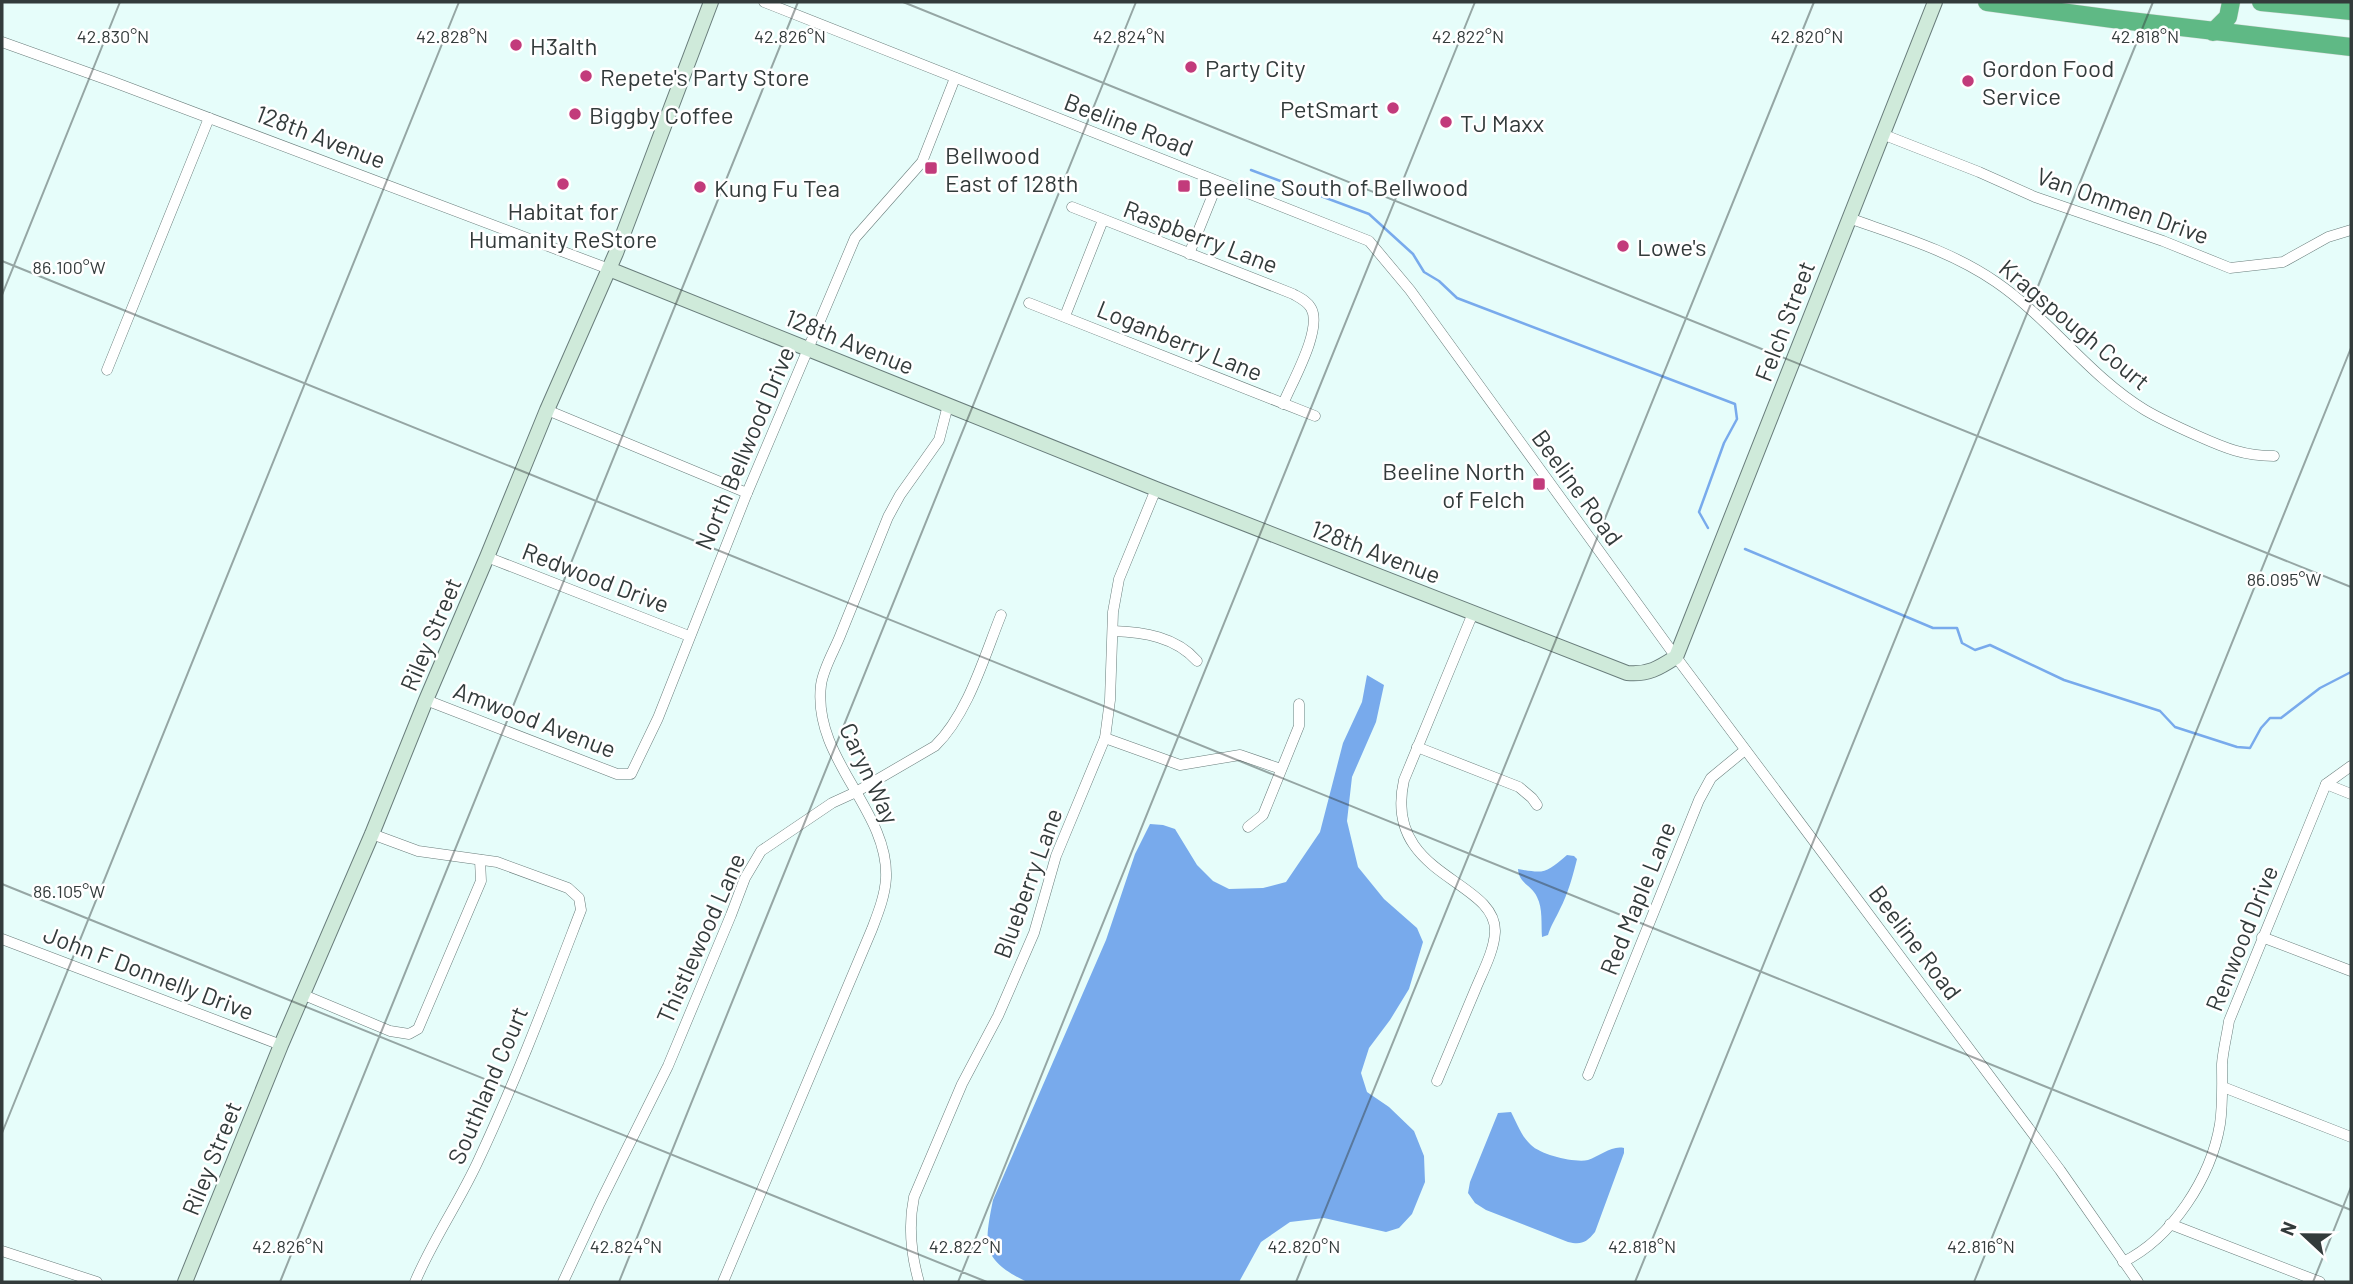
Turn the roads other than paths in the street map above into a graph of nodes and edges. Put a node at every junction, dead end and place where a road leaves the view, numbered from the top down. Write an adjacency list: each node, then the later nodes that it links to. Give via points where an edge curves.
1 (764, 2): 11 (street, Beeline Road)
2 (1935, 2): 13 (street, Felch Street)
3 (1987, 2): 8 (highway)
4 (2231, 2): 8 (highway, via 2228,17)
5 (2261, 2): 7 (highway)
6 (714, 3): 20 (street, Riley Street)
7 (2351, 11)
8 (2213, 32): 10 (highway)
9 (2, 42): 12 (street, 128th Avenue)
10 (2351, 47)
11 (955, 78): 14 (street, Beeline Road); 23 (street, North Bellwood Drive, via 922,162 855,238)
12 (209, 118): 20 (street, 128th Avenue); 24 (street)
13 (1882, 134): 16 (street, Felch Street); 18 (street, Van Ommen Drive, via 2035,197 2230,268 2283,262)
14 (1219, 182): 19 (street); 37 (street, Beeline Road, via 1369,241 1410,290)
15 (1072, 207): 17 (street, Raspberry Lane)
16 (1849, 218): 29 (street, Kragspough Court, via 1932,248 1994,280 2144,410 2250,456); 37 (street, Felch Street)
17 (1103, 220): 19 (street, Raspberry Lane); 22 (street)
18 (2351, 230)
19 (1189, 254): 25 (street, Raspberry Lane, via 1293,294 1312,309 1312,336)
20 (609, 270): 23 (street, 128th Avenue); 27 (street, Riley Street)
21 (1029, 303): 22 (street, Loganberry Lane)
22 (1065, 316): 25 (street, Loganberry Lane)
23 (808, 349): 26 (street, 128th Avenue); 31 (street, North Bellwood Drive)
24 (107, 370)
25 (1283, 404): 28 (street, Loganberry Lane)
26 (948, 405): 30 (street, 128th Avenue); 48 (street, Caryn Way, via 939,440 888,517 821,684 824,729)
27 (547, 410): 31 (street); 32 (street, Riley Street)
28 (1315, 416)
29 (2274, 456)
30 (1156, 489): 33 (street, 128th Avenue); 35 (street, Blueberry Lane, via 1119,579)
31 (747, 493): 36 (street, North Bellwood Drive)
32 (488, 557): 36 (street, Redwood Drive); 39 (street, Riley Street)
33 (1473, 613): 37 (street, 128th Avenue, via 1628,673 1654,671); 42 (street)
34 (1001, 615): 48 (street, Thistlewood Lane, via 946,736)
35 (1113, 631): 38 (street, via 1142,632 1180,645); 41 (street, Blueberry Lane)
36 (689, 636): 46 (street, North Bellwood Drive)
37 (1676, 657): 43 (street, Beeline Road)
38 (1197, 661)
39 (426, 700): 46 (street, Amwood Avenue, via 617,774); 52 (street, Riley Street)
40 (1299, 704): 45 (street, via 1299,726)
41 (1105, 738): 45 (street, via 1180,765 1240,755); 71 (street, Blueberry Lane, via 1056,856 1034,933 914,1197 911,1250)
42 (1417, 747): 50 (street, via 1519,788); 60 (street, via 1401,792 1407,831 1424,858 1486,905 1495,933)
43 (1745, 750): 59 (street, Red Maple Lane, via 1712,778 1699,800); 65 (street, Beeline Road, via 2060,1170)
44 (2351, 766): 47 (street, Renwood Drive)
45 (1281, 769): 51 (street, via 1263,815)
46 (631, 774)
47 (2326, 784): 49 (street); 54 (street, Renwood Drive)
48 (856, 792): 69 (street, Thistlewood Lane, via 761,851 745,878 668,1066); 70 (street, Caryn Way, via 883,855 886,878 881,902)
49 (2351, 793)
50 (1537, 805)
51 (1248, 827)
52 (372, 834): 53 (street, via 418,851); 57 (street, Riley Street)
53 (480, 860): 57 (street, via 481,881 418,1029 409,1034 390,1031); 68 (street, Southland Court, via 568,888 579,898 580,910 480,1157)
54 (2262, 937): 56 (street); 61 (street, Renwood Drive, via 2229,1021)
55 (2, 939): 58 (street, John F Donnelly Drive)
56 (2351, 971)
57 (304, 995): 58 (street, Riley Street)
58 (281, 1045): 67 (street, Riley Street)
59 (1588, 1075)
60 (1437, 1081)
61 (2223, 1087): 62 (street); 63 (street, Renwood Drive, via 2220,1126 2210,1156 2191,1198)
62 (2351, 1137)
63 (2169, 1224): 65 (street, Renwood Drive, via 2139,1254); 73 (street)
64 (2, 1251): 66 (street)
65 (2123, 1262): 72 (street, Beeline Road)
66 (97, 1282)
67 (185, 1282)
68 (415, 1282)
69 (563, 1282)
70 (723, 1282)
71 (919, 1282)
72 (2138, 1282)
73 (2320, 1282)

